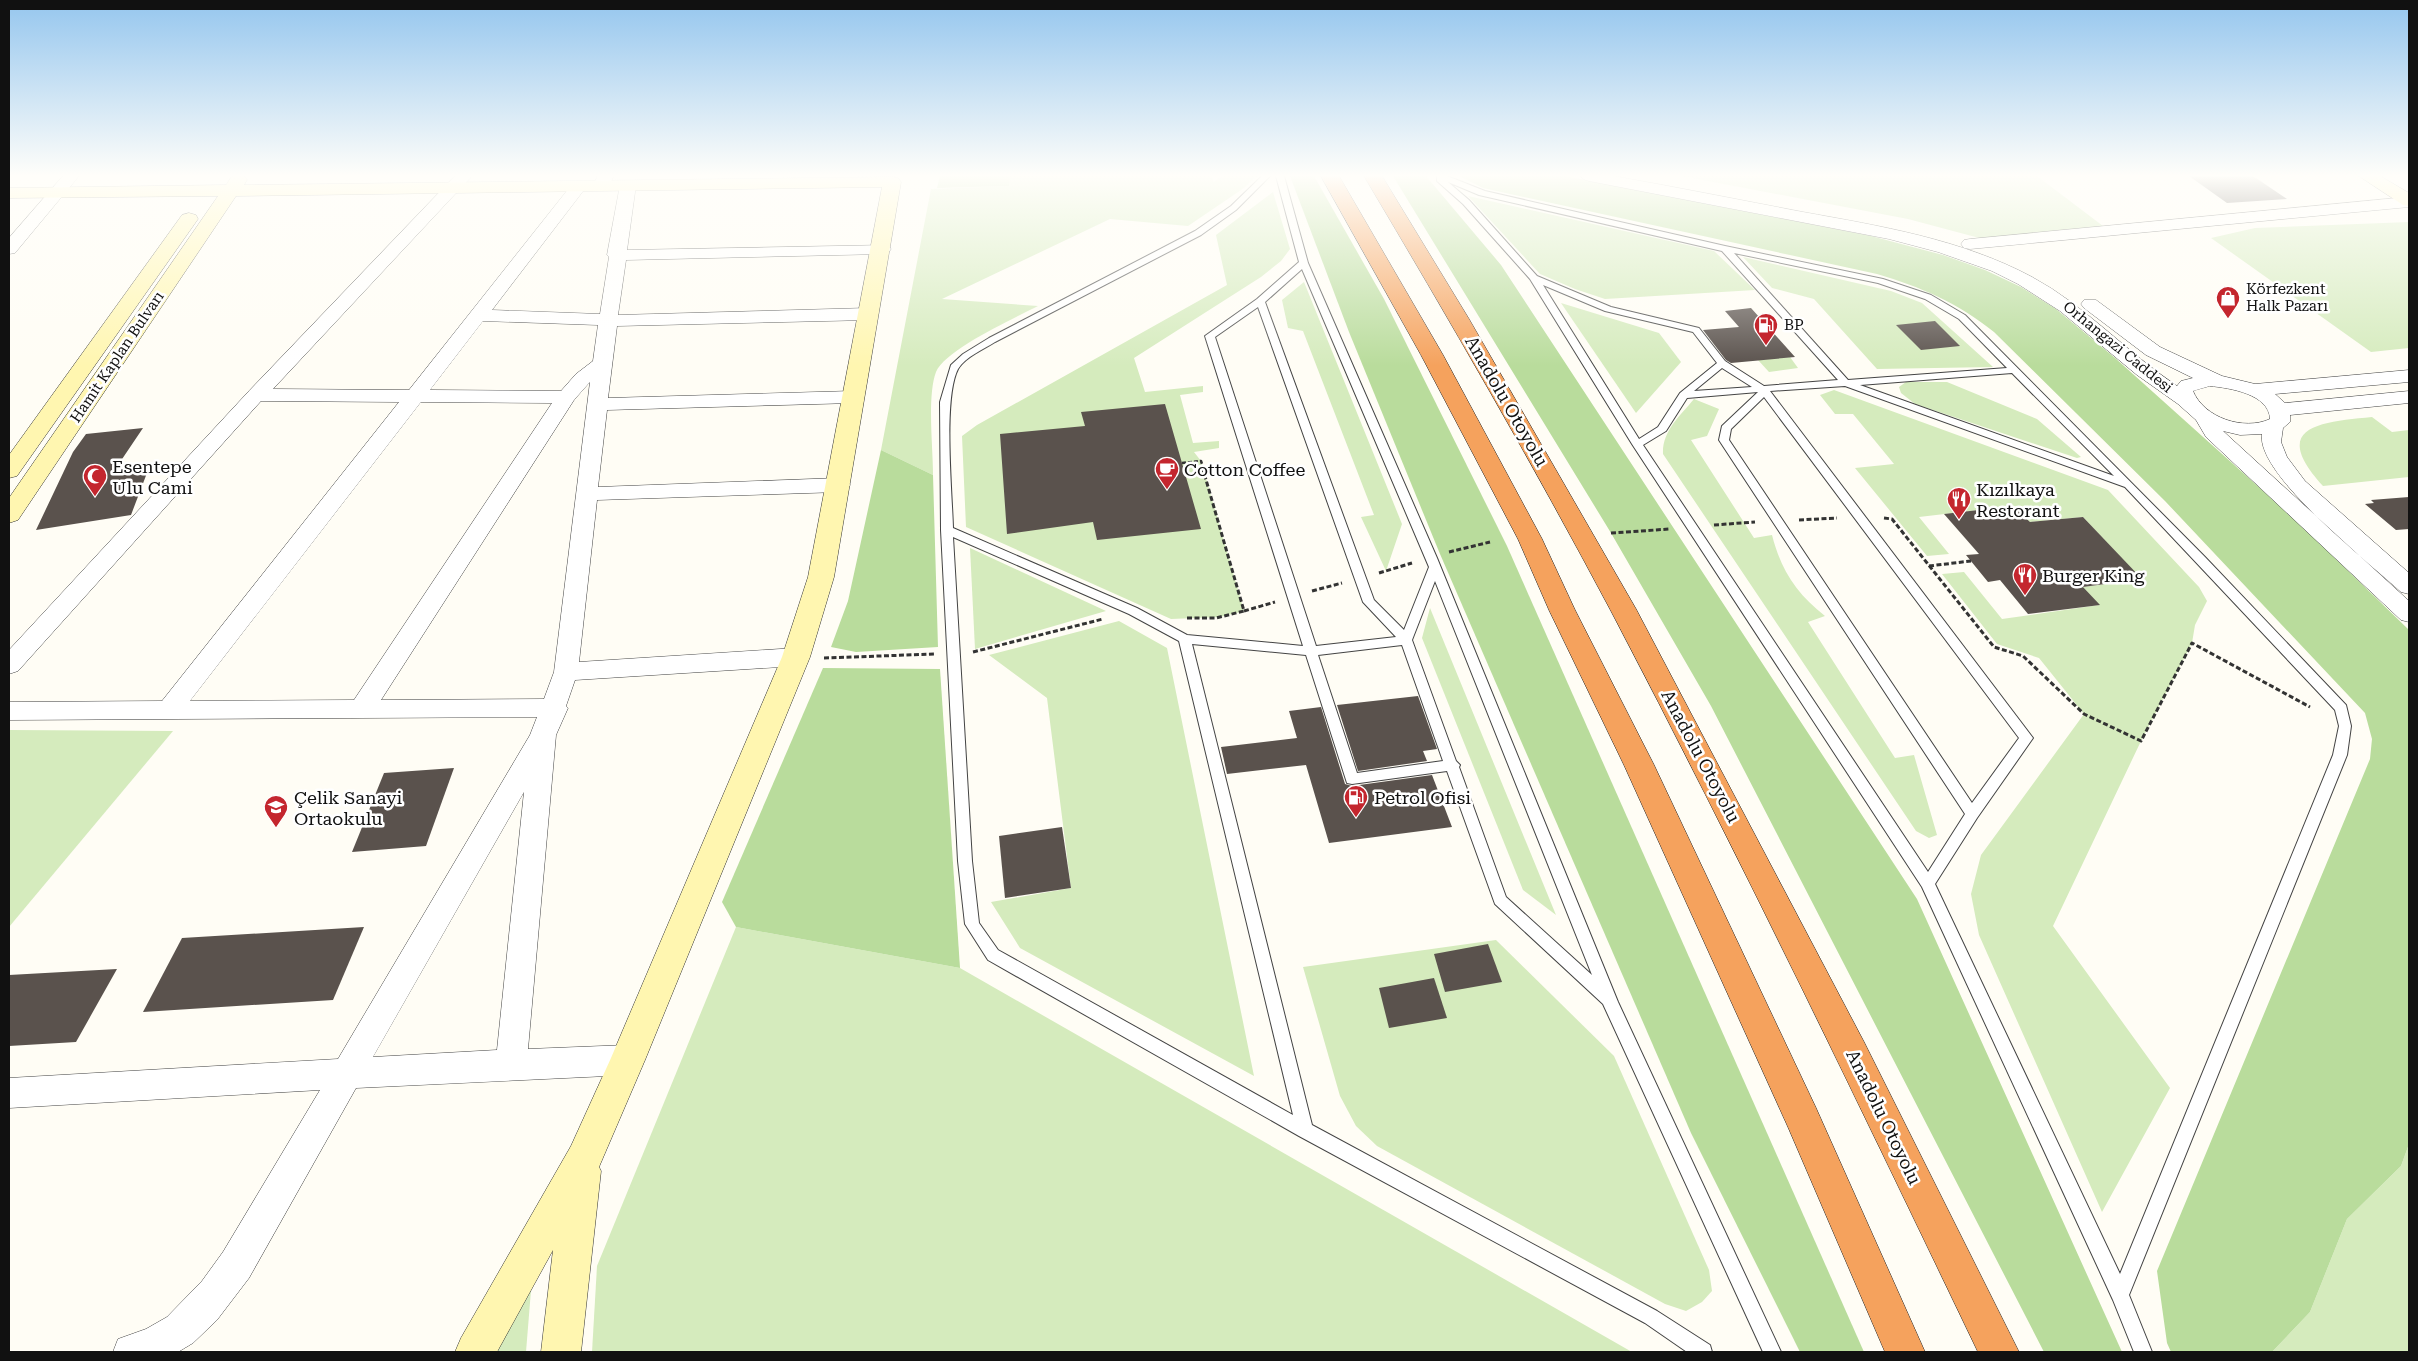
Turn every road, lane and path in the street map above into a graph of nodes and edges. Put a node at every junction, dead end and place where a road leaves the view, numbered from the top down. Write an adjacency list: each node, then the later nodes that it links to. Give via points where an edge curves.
1 (181, 240): 45 (street, Hamit Kaplan Bulvarı)
2 (189, 240): 50 (street, Hamit Kaplan Bulvarı)
3 (404, 240): 34 (street)
4 (544, 240): 24 (street)
5 (619, 240): 19 (street)
6 (883, 240): 17 (street)
7 (1190, 240): 54 (lane, via 992,340 954,367 945,402)
8 (1298, 240): 20 (lane)
9 (1366, 240): 88 (highway, via 1437,363 1530,539 1672,836)
10 (1411, 240): 89 (highway, Anadolu Otoyolu, via 1488,367 1583,536 1711,773)
11 (1500, 240): 21 (lane)
12 (1684, 240): 18 (lane)
13 (1913, 240): 40 (street, Orhangazi Caddesi, via 1996,265 2062,301 2158,383)
14 (1955, 240): 16 (street, Orhangazi Caddesi)
15 (2017, 240): 16 (street)
16 (1970, 244): 30 (street, Orhangazi Caddesi, via 2044,276 2080,297 2153,351)
17 (882, 249): 19 (street); 23 (street)
18 (1725, 249): 28 (lane, via 1880,281 1928,297 1962,317); 31 (lane)
19 (616, 255): 25 (street)
20 (1304, 263): 22 (lane); 58 (lane)
21 (1534, 278): 27 (lane, via 1608,309 1696,330); 44 (lane)
22 (1260, 301): 62 (lane, via 1369,602); 63 (lane, via 1210,336)
23 (868, 314): 25 (street); 38 (street)
24 (478, 315): 25 (street); 36 (street)
25 (608, 320): 26 (street)
26 (602, 363): 37 (street); 41 (street)
27 (1722, 363): 32 (lane); 35 (lane)
28 (2015, 370): 31 (lane); 48 (lane)
29 (2409, 376): 33 (street)
30 (2215, 380): 33 (street); 40 (street, via 2188,385)
31 (1846, 383): 32 (lane); 48 (lane)
32 (1765, 390): 35 (lane); 51 (lane); 52 (lane, via 1726,428 1724,440)
33 (2254, 390): 43 (street, via 2270,400)
34 (256, 395): 36 (street); 65 (street)
35 (1684, 395): 44 (lane, via 1662,429)
36 (413, 396): 37 (street); 69 (street)
37 (566, 397): 67 (street)
38 (853, 397): 41 (street); 47 (street)
39 (2409, 397): 43 (street)
40 (2184, 399): 42 (street, Orhangazi Caddesi)
41 (597, 404): 49 (street)
42 (2203, 415): 43 (street, via 2215,422 2247,430); 60 (street, via 2213,433)
43 (2276, 419): 59 (street, via 2271,442 2277,458 2297,486)
44 (1637, 444): 53 (lane)
45 (16, 450): 46 (street, Hamit Kaplan Bulvarı)
46 (9, 471)
47 (839, 485): 49 (street); 64 (street, via 821,577)
48 (2130, 486): 71 (lane, via 2341,708)
49 (588, 494): 66 (street)
50 (9, 515)
51 (1859, 516): 52 (path); 57 (path, via 1892,519); 73 (lane, via 2026,738)
52 (1778, 521): 53 (path); 73 (lane)
53 (1692, 528): 55 (path); 74 (lane)
54 (947, 530): 61 (lane, via 1133,611); 80 (lane, via 965,861 972,924 993,955)
55 (1611, 533)
56 (1971, 561): 57 (path)
57 (1929, 566): 71 (path, via 1994,646 2023,656 2084,714 2141,740 2192,643)
58 (1434, 568): 62 (lane); 75 (lane)
59 (2409, 586)
60 (2409, 614)
61 (1185, 639): 63 (lane); 80 (lane)
62 (1406, 640): 63 (lane); 72 (lane)
63 (1312, 651): 72 (lane, via 1352,779)
64 (796, 658): 66 (street); 76 (street)
65 (9, 665)
66 (566, 672): 70 (street)
67 (361, 710): 69 (street); 70 (street)
68 (9, 711): 69 (street)
69 (168, 711)
70 (549, 721): 77 (street); 78 (street)
71 (2345, 726): 82 (lane, via 2340,755)
72 (1453, 765): 75 (lane, via 1500,900)
73 (1972, 814): 74 (lane)
74 (1928, 884): 82 (lane)
75 (1610, 1002): 87 (lane)
76 (628, 1060): 77 (street); 81 (street)
77 (510, 1064): 78 (street)
78 (348, 1074): 79 (street); 83 (street, via 236,1264 208,1305 182,1330 151,1348)
79 (9, 1093)
80 (1305, 1130): 86 (lane, via 1651,1317)
81 (584, 1159): 84 (street); 85 (street)
82 (2120, 1295): 90 (lane)
83 (132, 1352)
84 (475, 1352)
85 (562, 1352)
86 (1703, 1352)
87 (1772, 1352)
88 (1906, 1352)
89 (1999, 1352)
90 (2143, 1352)

